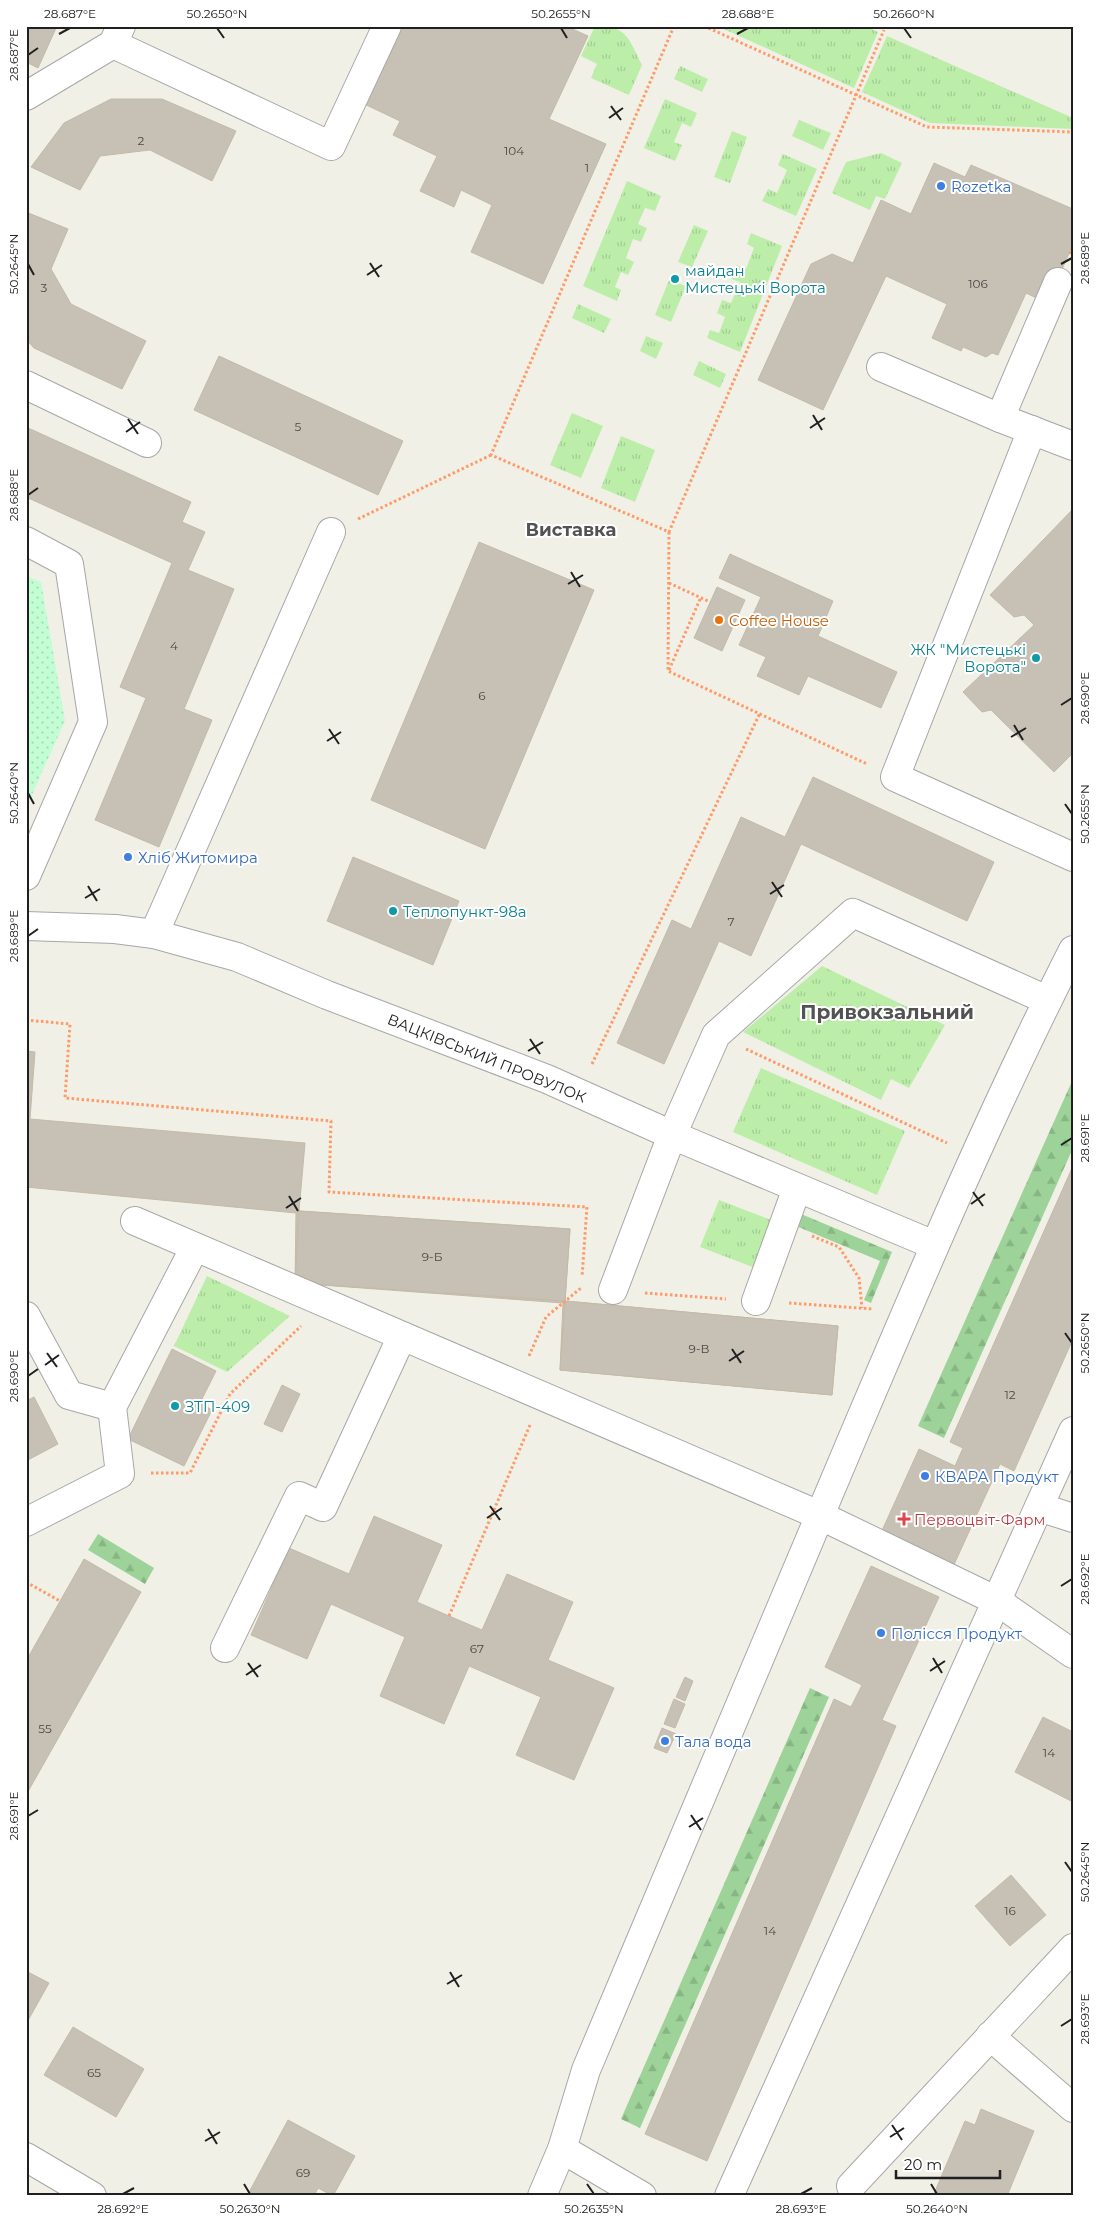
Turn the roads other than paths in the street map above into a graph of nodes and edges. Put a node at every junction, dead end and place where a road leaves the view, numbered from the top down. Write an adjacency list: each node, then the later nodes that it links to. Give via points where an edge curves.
1 (387, 26): 2 (street, via 332,146)
2 (117, 35): 3 (street)
3 (26, 96)
4 (1058, 282): 7 (street)
5 (881, 367): 7 (street)
6 (26, 385): 9 (street)
7 (1000, 418): 8 (street)
8 (1032, 430): 10 (street); 13 (street, via 895,777)
9 (147, 443)
10 (1073, 446)
11 (331, 532): 16 (street)
12 (26, 541): 14 (street, via 69,564 94,722)
13 (1073, 857)
14 (26, 876)
15 (26, 926): 16 (street, ВАЦКІВСЬКИЙ ПРОВУЛОК, via 115,929)
16 (154, 934): 19 (street, ВАЦКІВСЬКИЙ ПРОВУЛОК, via 237,957 327,995 548,1079)
17 (1073, 950): 18 (street)
18 (1047, 1000): 19 (street, via 852,913 716,1035); 22 (street)
19 (672, 1135): 20 (street, ВАЦКІВСЬКИЙ ПРОВУЛОК); 24 (street)
20 (798, 1188): 22 (street, ВАЦКІВСЬКИЙ ПРОВУЛОК); 25 (street)
21 (135, 1221): 23 (street)
22 (934, 1245): 31 (street)
23 (194, 1247): 27 (street); 28 (street)
24 (613, 1290)
25 (756, 1301)
26 (26, 1316): 28 (street, via 69,1395)
27 (402, 1336): 31 (street); 35 (street, via 323,1507 299,1496)
28 (112, 1407): 33 (street, via 120,1474)
29 (1073, 1431): 30 (street)
30 (1039, 1507): 32 (street); 34 (street)
31 (819, 1515): 34 (street); 40 (street, via 586,2070)
32 (1073, 1518)
33 (26, 1522)
34 (997, 1601): 36 (street); 46 (street)
35 (225, 1648)
36 (1073, 1654)
37 (1073, 1948): 38 (street)
38 (990, 2036): 39 (street); 42 (street)
39 (1073, 2108)
40 (562, 2149): 44 (street); 45 (street)
41 (26, 2157): 43 (street)
42 (850, 2186)
43 (92, 2196)
44 (542, 2196)
45 (642, 2196)
46 (729, 2196)

